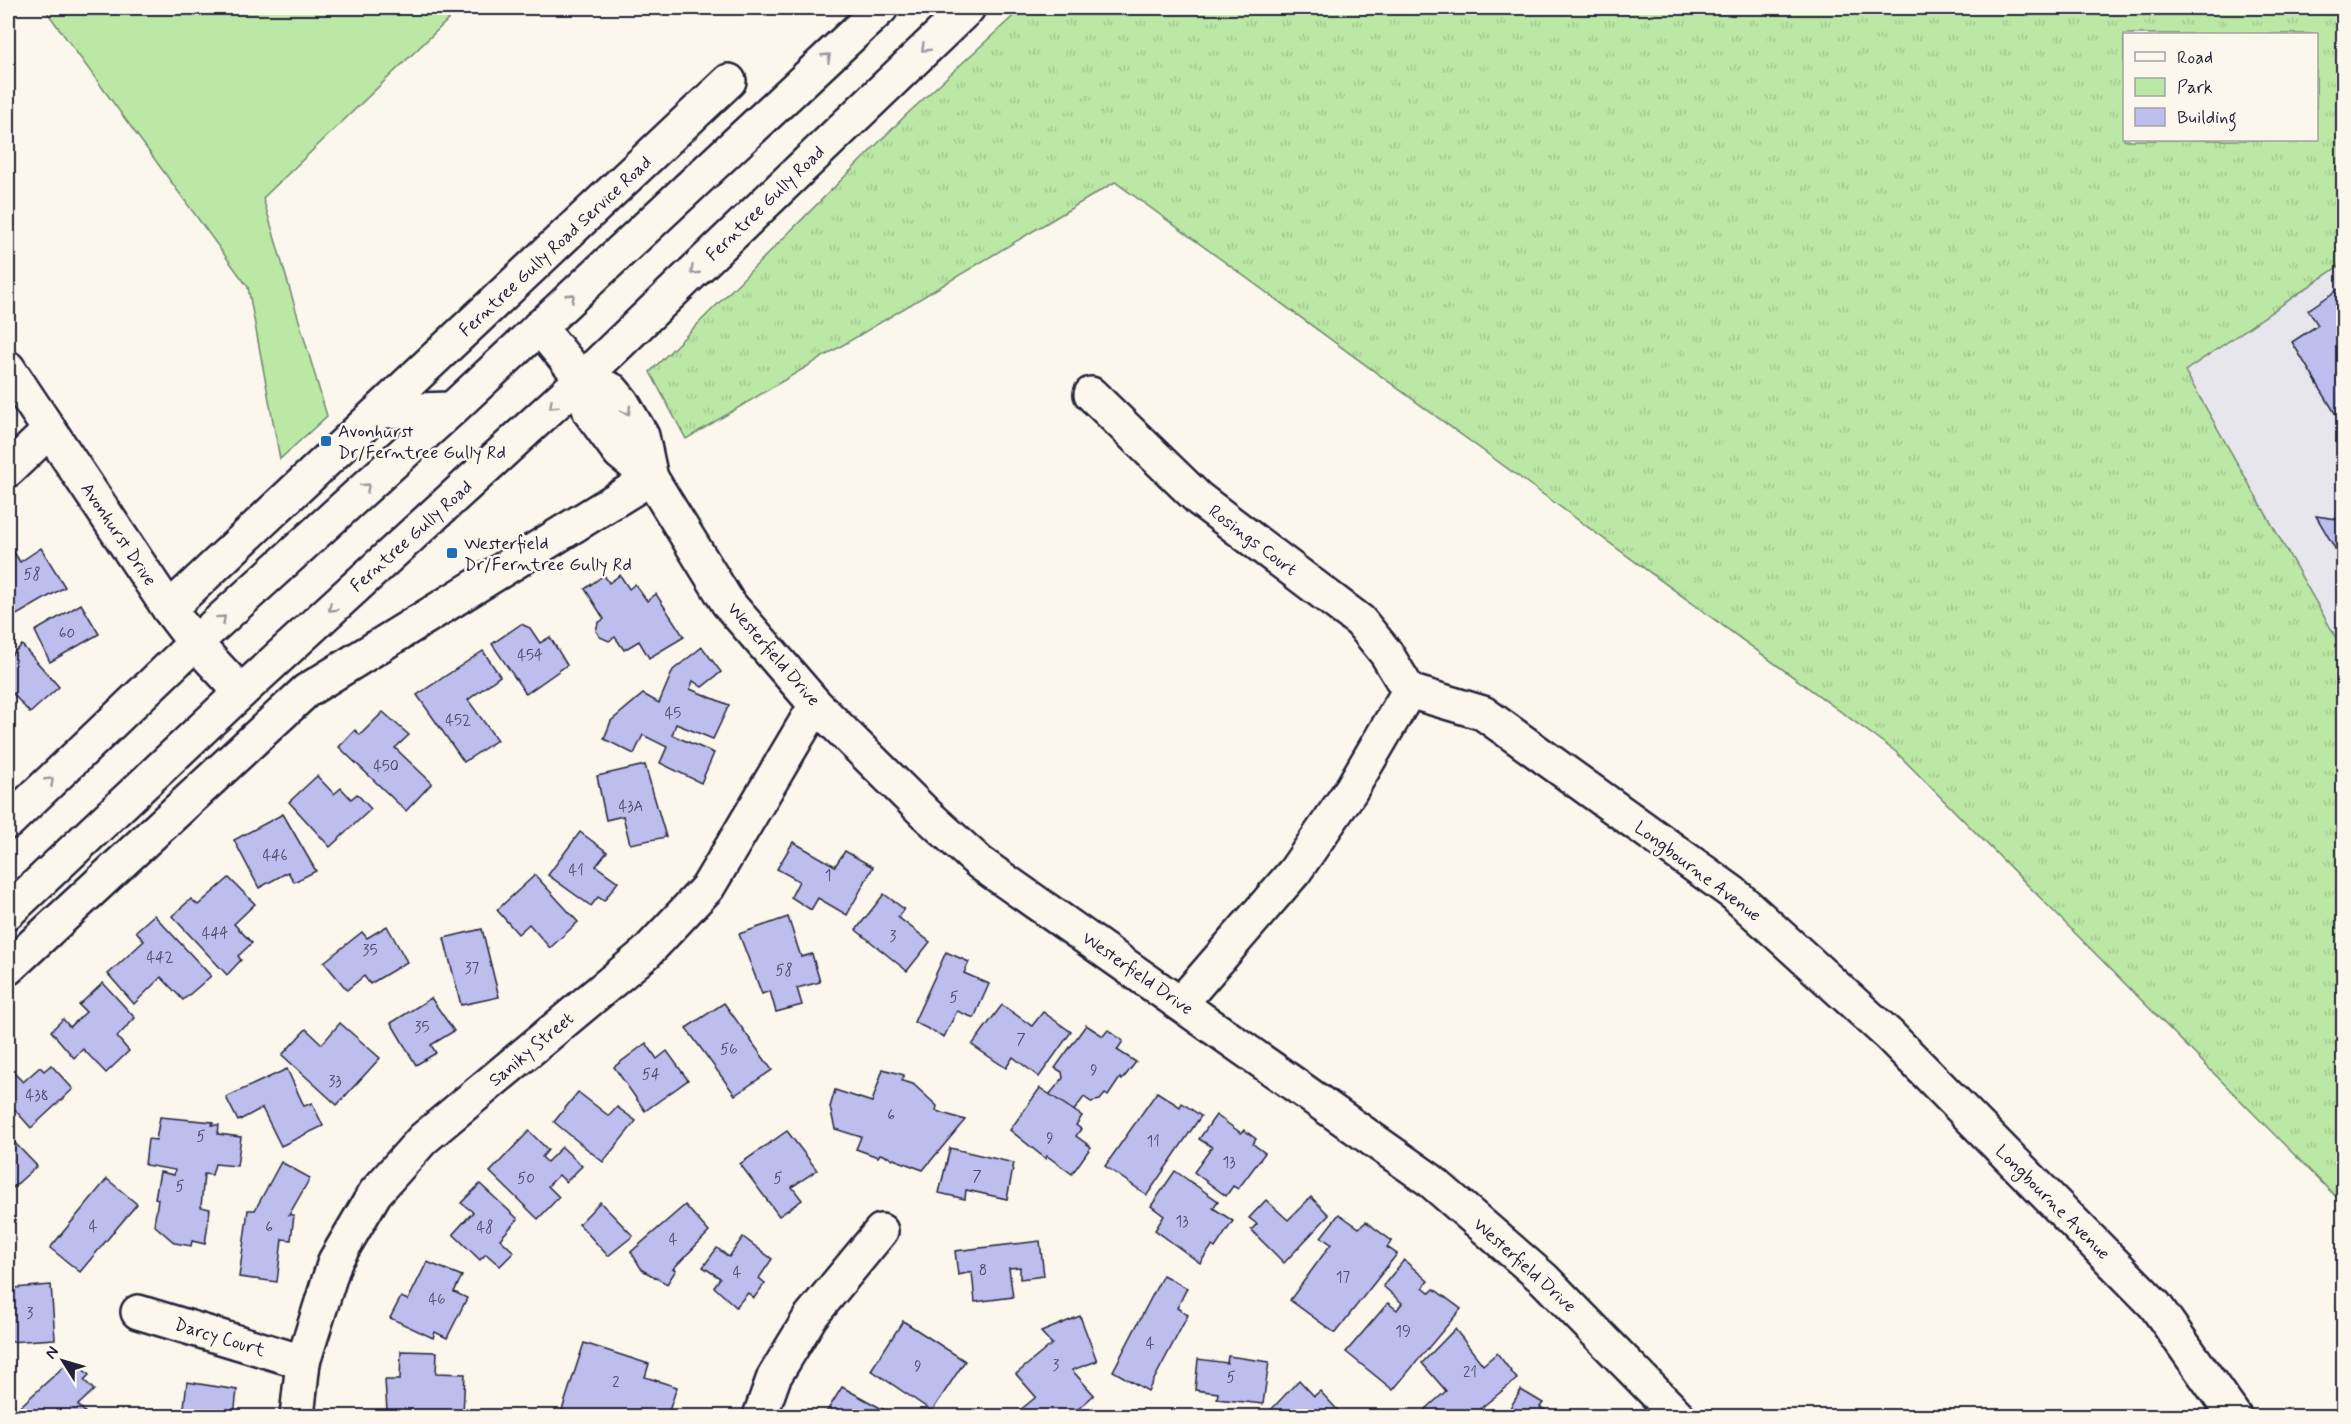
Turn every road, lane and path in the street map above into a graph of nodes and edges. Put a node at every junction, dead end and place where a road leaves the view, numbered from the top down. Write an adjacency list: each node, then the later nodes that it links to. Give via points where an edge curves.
1 (881, 8): 4 (street, one-way to 1)
2 (968, 8): 6 (street, Ferntree Gully Road, one-way to 6)
3 (729, 81): 9 (street, Ferntree Gully Road Service Road)
4 (539, 327): 6 (street); 8 (street)
5 (8, 368): 10 (street, Avonhurst Drive)
6 (582, 379): 12 (street, Westerfield Drive, via 612,390 622,402 642,436); 16 (street, Ferntree Gully Road, one-way to 16)
7 (1091, 394): 15 (street, Rosings Court, via 1199,499 1360,621)
8 (452, 409): 9 (street); 14 (street, one-way to 8)
9 (381, 411): 13 (street, Ferntree Gully Road Service Road)
10 (49, 431): 11 (street); 13 (street, Avonhurst Drive)
11 (8, 470)
12 (651, 478): 17 (street, Westerfield Drive, via 728,603); 20 (street, via 306,691)
13 (169, 609): 14 (street, Avonhurst Drive)
14 (195, 643): 16 (street, Avonhurst Drive); 18 (street, one-way to 14)
15 (1409, 691): 21 (street, via 1351,790 1295,871); 28 (street, Longbourne Avenue, via 1483,713 1733,893 1889,1035 2155,1305)
16 (241, 692): 19 (street, Ferntree Gully Road)
17 (816, 705): 21 (street, Westerfield Drive, via 980,863); 24 (street, Saniky Street, via 708,887 645,953 423,1139 375,1193 335,1261)
18 (8, 822)
19 (8, 912)
20 (8, 968)
21 (1181, 1003): 27 (street, Westerfield Drive, via 1430,1180 1544,1278)
22 (881, 1231): 26 (street, via 811,1316 774,1377)
23 (138, 1312): 24 (street, Darcy Court)
24 (303, 1362): 25 (street, Saniky Street)
25 (297, 1416)
26 (760, 1416)
27 (1678, 1416)
28 (2234, 1416)

